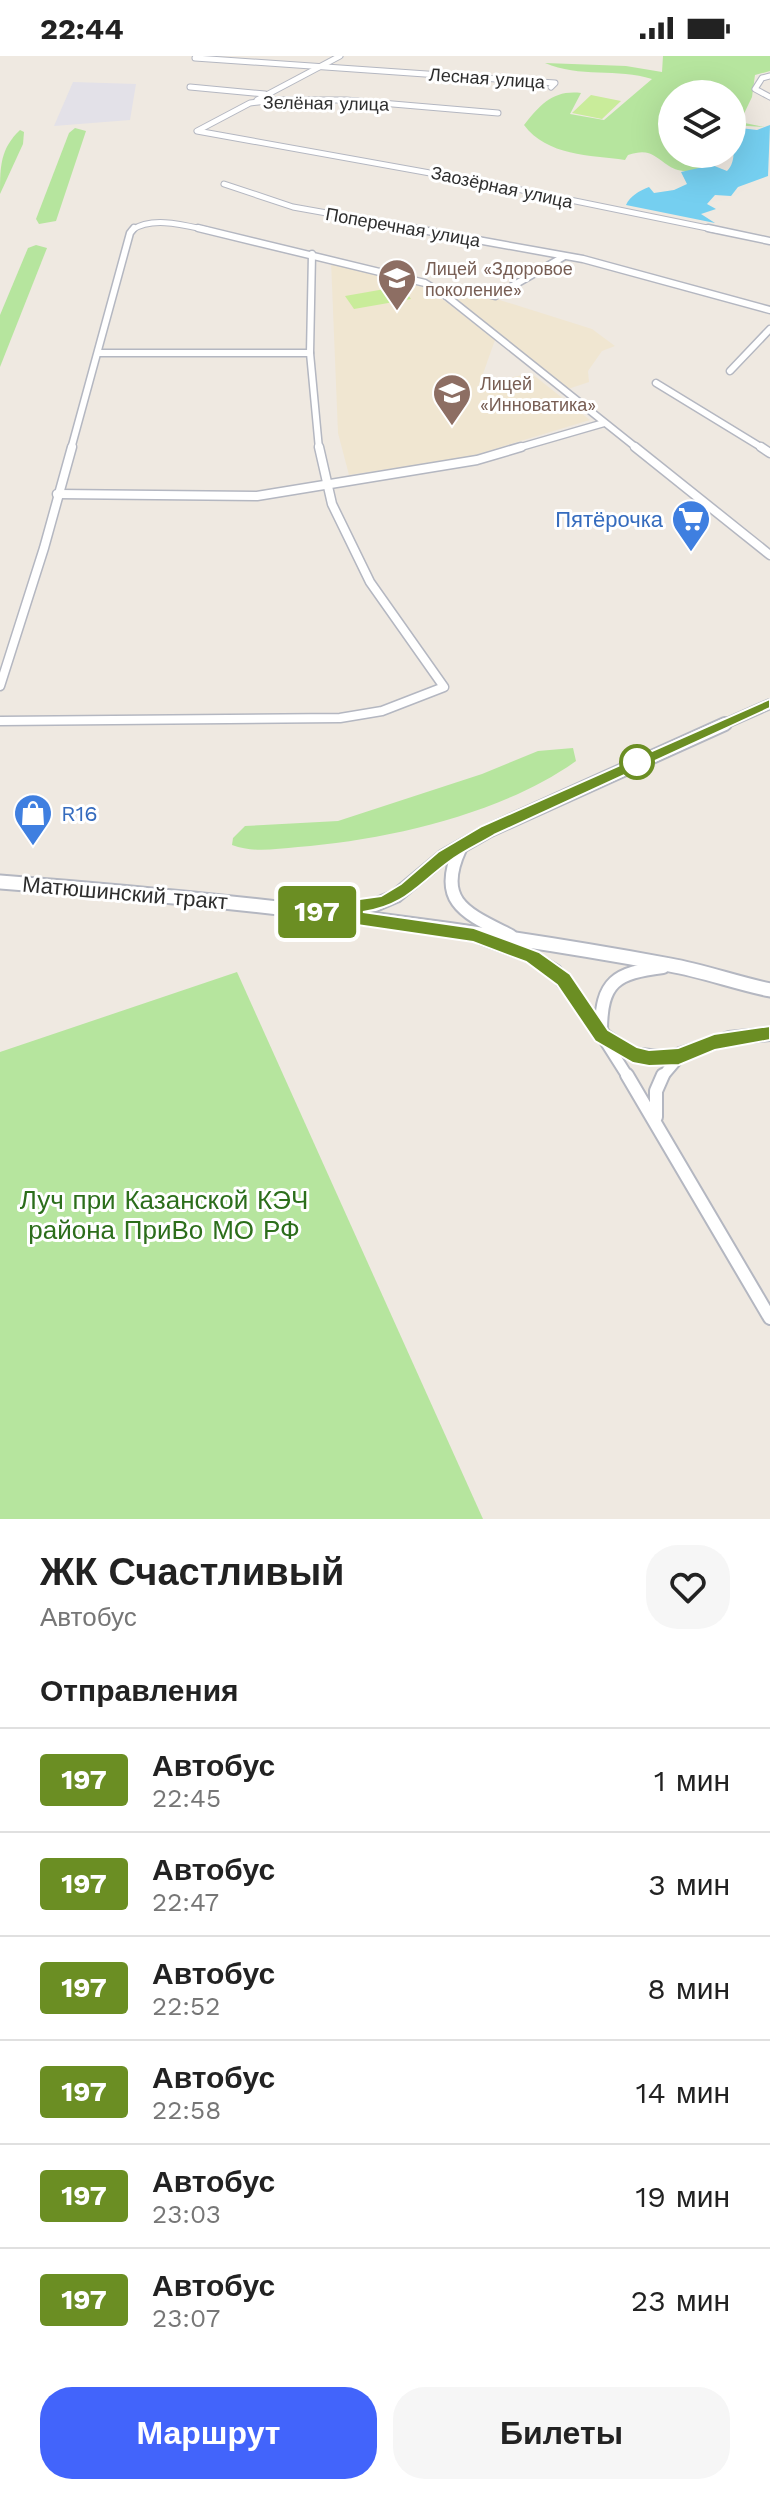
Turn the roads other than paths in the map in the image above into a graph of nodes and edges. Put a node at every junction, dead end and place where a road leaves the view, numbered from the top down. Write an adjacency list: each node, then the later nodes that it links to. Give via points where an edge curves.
1 (340, 56): 3 (street)
2 (195, 58): 3 (street, Лесная улица)
3 (317, 68): 6 (street, Лесная улица, via 555,83); 7 (street)
4 (770, 76): 8 (street, via 755,89)
5 (190, 87): 7 (street, Зелёная улица)
6 (551, 87)
7 (268, 94): 9 (street)
8 (770, 97)
9 (250, 103): 10 (street, Зелёная улица, via 346,100); 11 (street, Зелёная улица, via 197,131)
10 (498, 113)
11 (232, 138): 13 (street, Заозёрная улица)
12 (224, 184): 15 (street, Поперечная улица, via 293,207)
13 (770, 241)
14 (312, 254): 16 (street, via 425,283); 19 (street, via 181,224 135,227); 20 (street)
15 (563, 257): 16 (street, via 495,296 468,289); 17 (street, Поперечная улица)
16 (445, 295): 23 (street)
17 (770, 310)
18 (770, 329): 21 (street)
19 (99, 353): 20 (street); 26 (street)
20 (310, 353): 25 (street, via 316,436)
21 (730, 371)
22 (656, 383): 24 (street)
23 (604, 423): 25 (street, via 477,460); 27 (street)
24 (770, 453)
25 (327, 485): 26 (street, via 257,496); 30 (street, via 370,582 444,687 382,711 340,718)
26 (57, 494): 28 (street)
27 (770, 555)
28 (0, 686)
29 (770, 704): 31 (street, via 602,777)
30 (0, 721)
31 (462, 846): 33 (street, via 385,902); 35 (street, via 449,874 454,899 474,917)
32 (0, 882): 33 (main road, Матюшинский тракт)
33 (316, 912): 34 (main road, Матюшинский тракт)
34 (474, 935): 35 (main road, Матюшинский тракт); 39 (street, via 555,971)
35 (523, 941): 36 (main road, Матюшинский тракт)
36 (675, 966): 37 (main road, Матюшинский тракт); 39 (street, via 636,970 612,982 600,1003)
37 (770, 990)
38 (770, 1034): 40 (street, via 724,1039)
39 (602, 1035): 40 (street, via 633,1054); 41 (street)
40 (679, 1056): 41 (street, via 656,1086)
41 (658, 1124): 42 (street)
42 (770, 1318)

